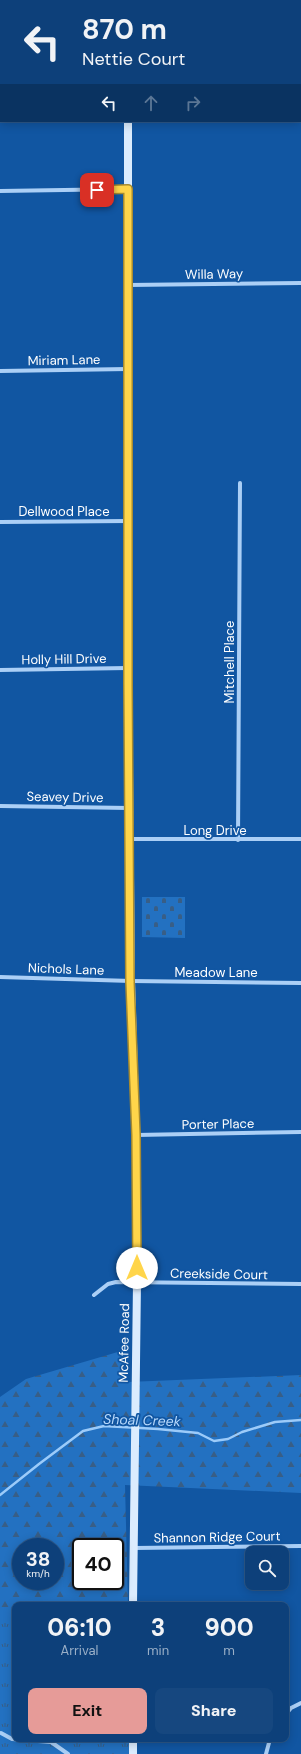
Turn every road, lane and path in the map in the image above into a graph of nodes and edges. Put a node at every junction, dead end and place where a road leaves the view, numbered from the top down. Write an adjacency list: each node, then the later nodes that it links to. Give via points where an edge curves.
1 (128, 122): 2 (street, McAfee Road)
2 (128, 189): 3 (street); 5 (street, McAfee Road)
3 (0, 191)
4 (301, 283): 5 (street, Willa Way)
5 (128, 285): 6 (street, McAfee Road)
6 (128, 369): 7 (street, Miriam Lane); 9 (street, McAfee Road)
7 (0, 371)
8 (240, 483): 17 (street, Mitchell Place)
9 (129, 521): 10 (street, Dellwood Place); 11 (street, McAfee Road)
10 (0, 522)
11 (128, 668): 12 (street, Holly Hill Drive); 14 (street, McAfee Road)
12 (0, 670)
13 (0, 806): 14 (street, Seavey Drive)
14 (129, 808): 15 (street, McAfee Road)
15 (129, 839): 17 (street, Long Drive); 19 (street, McAfee Road)
16 (301, 839): 17 (street, Long Drive)
17 (238, 840)
18 (0, 977): 19 (street, Nichols Lane)
19 (130, 982): 20 (street, Meadow Lane); 22 (street, McAfee Road)
20 (301, 983)
21 (301, 1132): 22 (street, Porter Place)
22 (136, 1135): 23 (street, McAfee Road)
23 (137, 1282): 24 (street, Creekside Court); 25 (street, Creekside Court, via 108,1284); 27 (street, McAfee Road)
24 (301, 1284)
25 (94, 1295)
26 (301, 1546): 27 (street, Shannon Ridge Court)
27 (134, 1548): 28 (street, McAfee Road)
28 (133, 1602)
29 (301, 1703): 30 (street)
30 (289, 1710)
31 (1, 1733): 32 (street)
32 (12, 1739)
33 (51, 1742): 36 (street)
34 (133, 1742): 37 (street)
35 (269, 1742): 38 (street)
36 (68, 1754)
37 (133, 1754)
38 (266, 1754)

